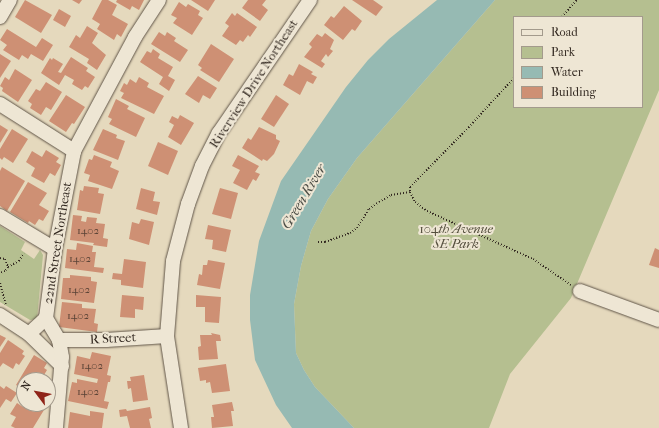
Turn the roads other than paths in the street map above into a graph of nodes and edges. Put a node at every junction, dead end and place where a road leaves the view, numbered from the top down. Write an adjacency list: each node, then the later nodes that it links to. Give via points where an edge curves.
1 (10, 0): 4 (street)
2 (159, 0): 6 (street, 22nd Street Northeast, via 135,37)
3 (310, 0): 14 (street, Riverview Drive Northeast, via 219,133 202,166 188,204 173,261)
4 (0, 16)
5 (0, 104): 6 (street)
6 (74, 151): 8 (street, 22nd Street Northeast)
7 (0, 216): 8 (street)
8 (55, 249): 11 (street, 22nd Street Northeast)
9 (580, 291): 12 (street)
10 (1, 316): 13 (street)
11 (46, 318): 13 (street); 15 (street, 22nd Street Northeast)
12 (659, 320)
13 (29, 334): 16 (street)
14 (166, 336): 15 (street, R Street); 18 (street, Riverview Drive Northeast)
15 (59, 340): 16 (street, 22nd Street Northeast)
16 (62, 366): 17 (street, 22nd Street Northeast)
17 (56, 428)
18 (181, 428)

